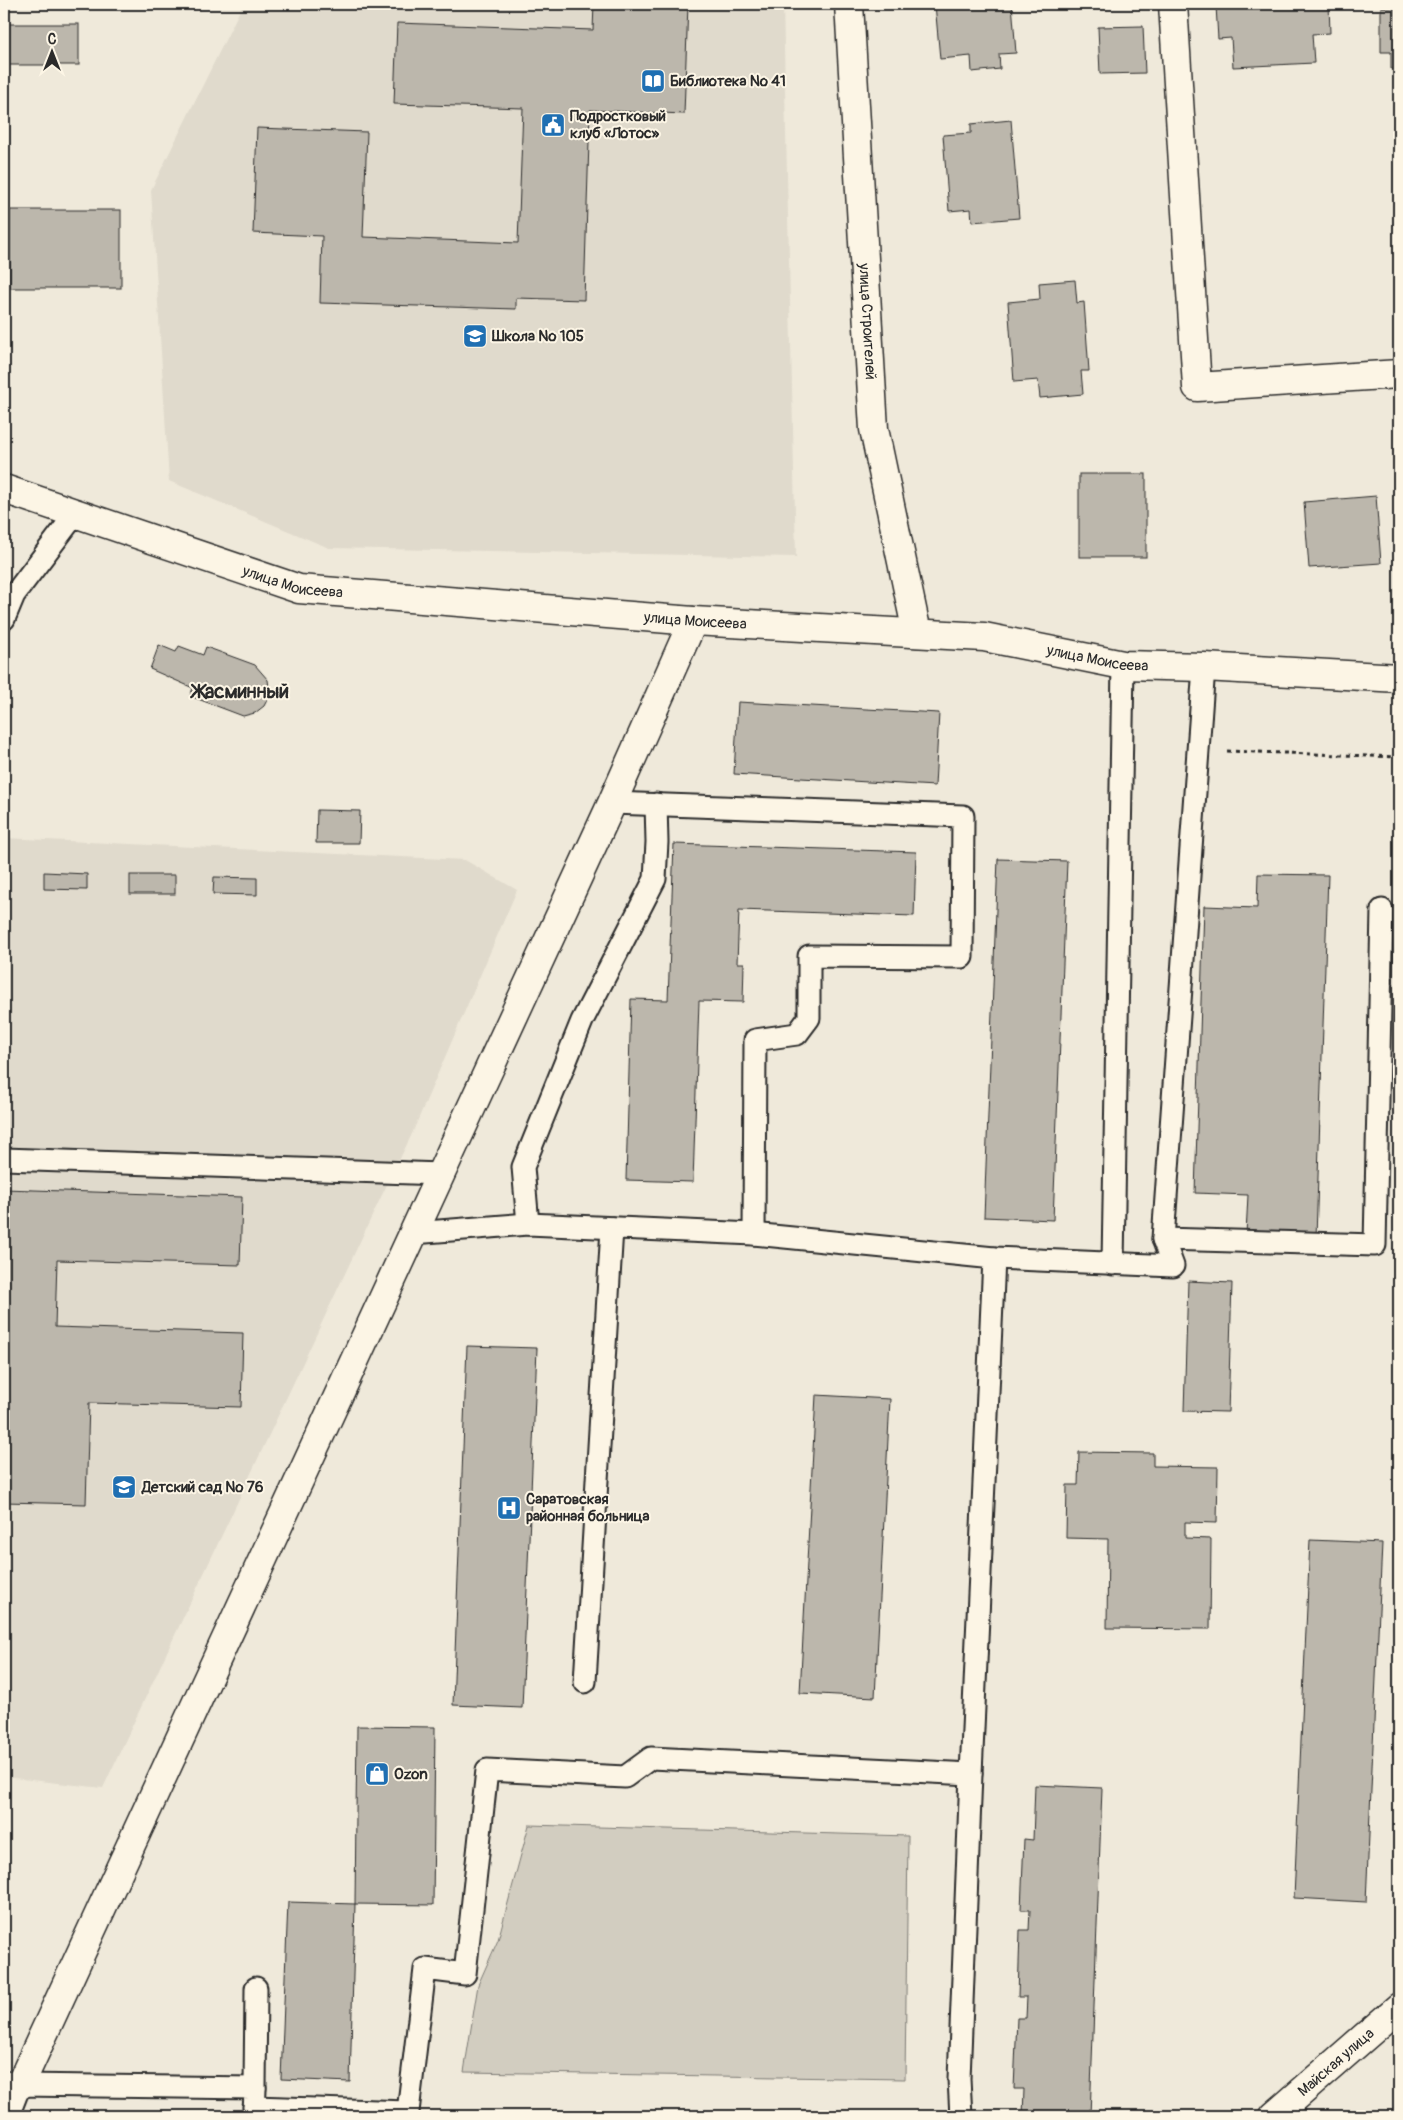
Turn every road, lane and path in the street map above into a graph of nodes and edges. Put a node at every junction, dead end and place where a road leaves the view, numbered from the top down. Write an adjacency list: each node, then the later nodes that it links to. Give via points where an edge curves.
1 (849, 4): 8 (street, улица Строителей, via 874,429)
2 (1172, 4): 3 (street, via 1197,387)
3 (1399, 374)
4 (4, 489): 5 (street, улица Моисеева)
5 (76, 513): 6 (lane, via 14,595); 7 (street, улица Моисеева, via 299,589)
6 (4, 619)
7 (692, 621): 8 (street, улица Моисеева); 14 (street)
8 (917, 633): 9 (street, улица Моисеева, via 984,637)
9 (1123, 665): 10 (street, улица Моисеева); 25 (lane)
10 (1204, 667): 11 (street, улица Моисеева); 12 (lane)
11 (1399, 678)
12 (1198, 751): 13 (path); 23 (lane)
13 (1399, 757)
14 (612, 803): 15 (lane); 18 (street)
15 (656, 804): 19 (lane, via 655,879 582,1021 523,1167); 22 (lane, via 963,816 962,957 809,956 809,1018 797,1034 755,1040)
16 (1382, 910): 23 (lane, via 1376,1245)
17 (4, 1159): 18 (lane)
18 (441, 1174): 21 (street)
19 (528, 1224): 20 (lane); 21 (lane)
20 (612, 1228): 22 (lane); 26 (lane)
21 (413, 1233): 30 (street)
22 (754, 1234): 24 (lane)
23 (1163, 1239): 25 (lane, via 1173,1266)
24 (994, 1258): 25 (lane); 27 (lane)
25 (1113, 1264)
26 (584, 1682)
27 (970, 1774): 31 (lane, via 651,1758 625,1777 487,1770 464,1974 425,1969 408,2112); 33 (lane, via 959,2079)
28 (256, 1988): 31 (lane)
29 (1399, 2007): 34 (street, Майская улица)
30 (12, 2086): 31 (lane); 32 (lane)
31 (254, 2104)
32 (8, 2116)
33 (961, 2116)
34 (1274, 2116)

